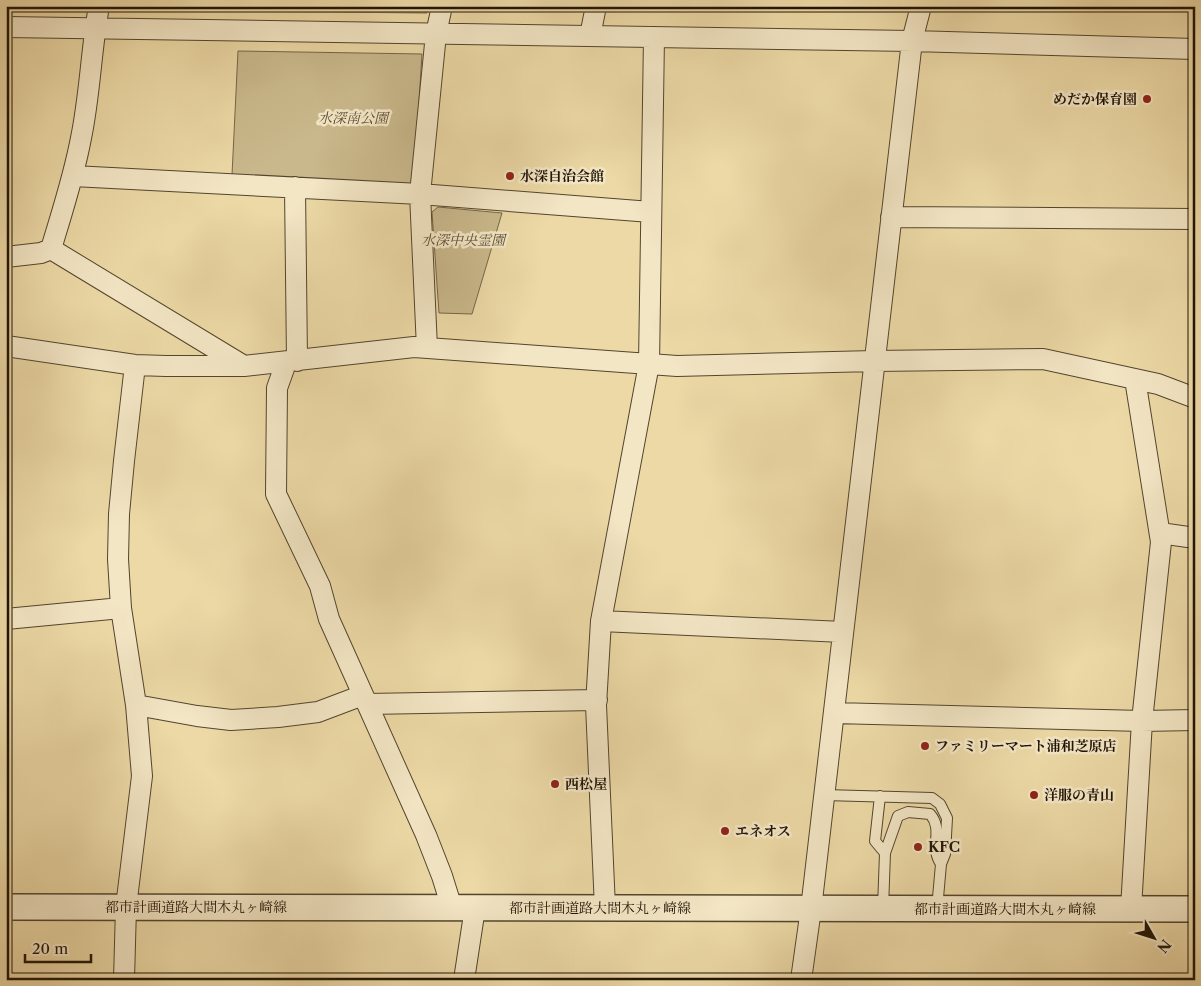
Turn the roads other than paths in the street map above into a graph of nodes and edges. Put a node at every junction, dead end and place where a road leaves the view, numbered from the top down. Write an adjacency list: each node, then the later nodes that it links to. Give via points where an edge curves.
1 (99, 6): 6 (street)
2 (442, 6): 7 (street)
3 (596, 6): 8 (street)
4 (921, 6): 10 (street)
5 (6, 27): 6 (street)
6 (95, 29): 7 (street); 12 (street, via 85,119)
7 (436, 34): 8 (street); 14 (street)
8 (590, 36): 9 (street)
9 (654, 37): 10 (street); 15 (street)
10 (912, 41): 11 (street); 16 (street)
11 (1195, 49)
12 (73, 176): 13 (street); 18 (street)
13 (295, 187): 14 (street); 23 (street)
14 (420, 194): 15 (street); 21 (street)
15 (651, 212): 24 (street)
16 (891, 217): 17 (street); 22 (street)
17 (1195, 219)
18 (51, 249): 19 (street); 26 (street)
19 (6, 258)
20 (6, 346): 25 (street)
21 (427, 348): 23 (street); 24 (street)
22 (874, 361): 24 (street); 27 (street, via 1043,360); 34 (street)
23 (291, 362): 26 (street); 35 (street, via 277,388 276,494 320,586 329,619)
24 (649, 364): 33 (street)
25 (135, 365): 26 (street); 31 (street, via 120,514)
26 (244, 366)
27 (1135, 379): 28 (street); 29 (street)
28 (1195, 398)
29 (1160, 532): 30 (street); 40 (street)
30 (1195, 538)
31 (121, 608): 32 (street); 37 (street)
32 (6, 619)
33 (601, 621): 34 (street); 36 (street)
34 (843, 632): 38 (street)
35 (365, 699): 36 (street); 37 (street, via 318,712 231,720); 47 (street, via 436,860)
36 (597, 700): 48 (street)
37 (136, 705): 46 (street, via 142,776)
38 (834, 713): 40 (street); 41 (street)
39 (1195, 720): 40 (street)
40 (1142, 721): 52 (street)
41 (824, 795): 42 (lane); 49 (street)
42 (880, 796): 43 (lane, via 875,841); 44 (lane, via 932,798 943,809 947,818 945,854)
43 (885, 853): 44 (lane, via 898,816 924,812 936,822 935,856); 50 (lane)
44 (941, 864): 51 (lane)
45 (6, 907): 46 (street, 都市計画道路大間木丸ヶ崎線)
46 (126, 907): 47 (street, 都市計画道路大間木丸ヶ崎線); 54 (street)
47 (464, 908): 48 (street, 都市計画道路大間木丸ヶ崎線); 55 (street)
48 (605, 908): 49 (street, 都市計画道路大間木丸ヶ崎線)
49 (811, 908): 50 (street, 都市計画道路大間木丸ヶ崎線); 56 (street)
50 (883, 909): 51 (street, 都市計画道路大間木丸ヶ崎線)
51 (937, 909): 52 (street, 都市計画道路大間木丸ヶ崎線)
52 (1131, 909): 53 (street, 都市計画道路大間木丸ヶ崎線)
53 (1195, 909)
54 (124, 980)
55 (464, 980)
56 (801, 980)

